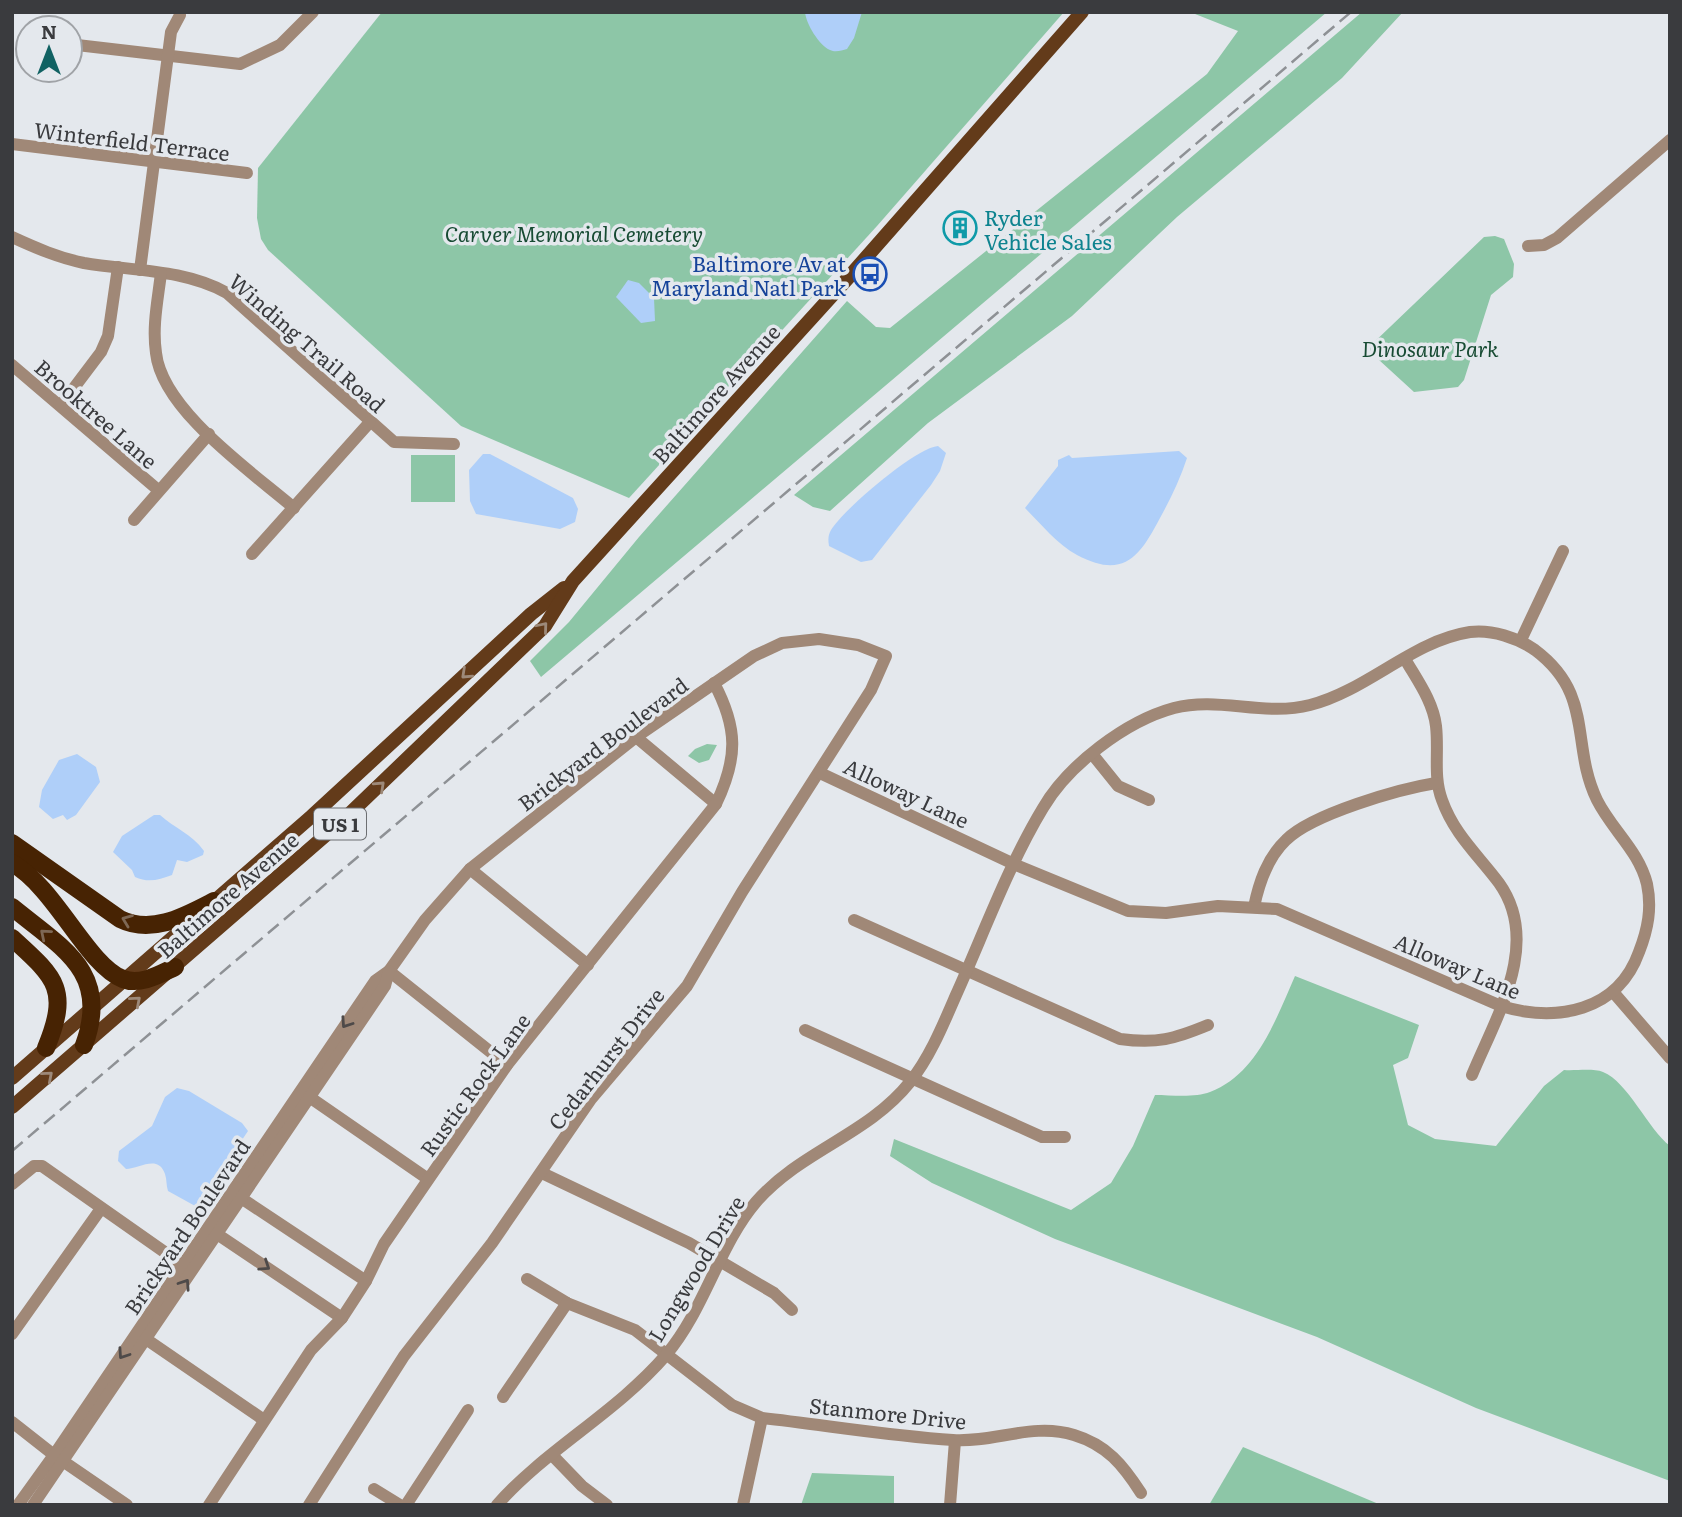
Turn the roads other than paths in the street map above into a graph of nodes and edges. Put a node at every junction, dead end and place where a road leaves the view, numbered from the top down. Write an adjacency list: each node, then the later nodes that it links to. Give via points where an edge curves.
1 (313, 12): 7 (street, via 280,45 240,64)
2 (1082, 12): 28 (main road, Baltimore Avenue / US 1)
3 (166, 13): 4 (street); 5 (street)
4 (184, 14): 5 (street)
5 (171, 32): 7 (street)
6 (84, 46): 7 (street)
7 (168, 58): 11 (street)
8 (1670, 140): 14 (street, via 1557,238)
9 (13, 144): 10 (street); 11 (street, Winterfield Terrace)
10 (12, 152)
11 (155, 162): 12 (street, Winterfield Terrace); 16 (street)
12 (247, 173)
13 (12, 237): 15 (street, Winding Trail Road, via 50,254)
14 (1528, 246)
15 (118, 267): 16 (street, Winding Trail Road); 19 (street, via 108,335 101,352)
16 (140, 270): 17 (street, Winding Trail Road)
17 (161, 273): 20 (street, Winding Trail Road, via 205,281 227,293); 21 (street, via 154,328 161,374 172,396)
18 (12, 365): 19 (street, Brooktree Lane)
19 (61, 405): 23 (street, Brooktree Lane)
20 (370, 422): 22 (street, Winding Trail Road, via 394,442); 24 (street)
21 (209, 434): 23 (street); 24 (street)
22 (454, 444)
23 (157, 489): 25 (street)
24 (294, 508): 27 (street)
25 (134, 520)
26 (1563, 551): 29 (street)
27 (252, 554)
28 (573, 581): 43 (main road, Baltimore Avenue / US 1, one-way to 43); 49 (main road, Baltimore Avenue / US 1, one-way to 28, via 420,748 545,626)
29 (1521, 640): 31 (street, Alloway Lane, via 1477,630 1436,639); 53 (street, Alloway Lane, via 1551,662 1570,690 1596,798 1639,860 1647,887 1650,915 1644,939 1635,964)
30 (886, 656): 32 (street, Brickyard Boulevard, via 834,640 800,639 770,648); 35 (street, Cedarhurst Drive, via 871,690)
31 (1405, 659): 34 (street, Alloway Lane, via 1310,705 1275,709 1203,703 1172,708 1116,734); 36 (street, via 1429,699 1436,724)
32 (714, 683): 33 (street, Brickyard Boulevard); 38 (street, Rustic Rock Lane, via 728,708 733,746 726,784)
33 (636, 737): 38 (street); 42 (street, Brickyard Boulevard)
34 (1093, 755): 37 (street, via 1118,786); 41 (street, Alloway Lane, via 1064,779 1044,806)
35 (820, 772): 41 (street, Alloway Lane); 68 (street, Cedarhurst Drive, via 687,986 591,1099)
36 (1436, 783): 45 (street, via 1396,789 1304,827 1285,840 1267,866); 54 (street, via 1447,816 1502,889 1516,923 1517,953)
37 (1149, 800)
38 (716, 804): 48 (street, Rustic Rock Lane)
39 (12, 843): 43 (highway, one-way to 39, via 159,924 131,924)
40 (12, 863): 52 (highway, via 42,886 105,967)
41 (1016, 865): 45 (street, Alloway Lane, via 1128,911 1166,914 1218,906); 51 (street, Longwood Drive)
42 (470, 869): 48 (street); 50 (street, Brickyard Boulevard, via 425,920)
43 (214, 901): 52 (main road, Baltimore Avenue / US 1)
44 (12, 907): 55 (highway, one-way to 44, via 91,988 80,965)
45 (1254, 907): 54 (street, Alloway Lane, via 1277,909 1313,923)
46 (854, 920): 51 (street)
47 (12, 938): 59 (highway, via 40,964 56,989 58,1019)
48 (588, 965): 61 (street, Rustic Rock Lane)
49 (174, 968): 52 (highway, via 145,980); 58 (main road, Baltimore Avenue / US 1, one-way to 49)
50 (389, 971): 61 (street); 65 (street, Brickyard Boulevard, via 385,986)
51 (967, 972): 56 (street, via 1119,1039 1172,1040); 64 (street, Longwood Drive, via 936,1041)
52 (124, 980): 55 (main road, Baltimore Avenue / US 1)
53 (1614, 993): 54 (street, Alloway Lane, via 1580,1009 1544,1014); 60 (street)
54 (1501, 1006): 62 (street)
55 (92, 1008): 58 (highway); 59 (main road, Baltimore Avenue / US 1)
56 (1208, 1025)
57 (805, 1030): 64 (street)
58 (84, 1045): 66 (main road, Baltimore Avenue / US 1, one-way to 58)
59 (46, 1048): 63 (main road, Baltimore Avenue / US 1)
60 (1670, 1058)
61 (507, 1065): 69 (street, Rustic Rock Lane)
62 (1472, 1075)
63 (12, 1077)
64 (912, 1080): 67 (street, via 1042,1137); 74 (street, Longwood Drive, via 884,1111 806,1158 778,1181 751,1208)
65 (306, 1095): 69 (street); 71 (street, Brickyard Boulevard)
66 (12, 1107)
67 (1065, 1137)
68 (542, 1173): 74 (street); 98 (street, Cedarhurst Drive, via 404,1356)
69 (428, 1180): 77 (street, Rustic Rock Lane, via 384,1244)
70 (12, 1184): 72 (street, via 34,1166 42,1166)
71 (238, 1195): 73 (street, Brickyard Boulevard); 77 (street)
72 (100, 1210): 75 (street); 81 (street)
73 (214, 1231): 75 (street, Brickyard Boulevard); 80 (street, one-way to 80); 82 (street, Brickyard Boulevard, one-way to 73)
74 (721, 1263): 79 (street, via 774,1293); 83 (street, Longwood Drive)
75 (183, 1265): 82 (street, Brickyard Boulevard)
76 (527, 1279): 78 (street, Stanmore Drive)
77 (366, 1281): 80 (street, Rustic Rock Lane)
78 (567, 1303): 83 (street, Stanmore Drive, via 635,1330); 84 (street)
79 (792, 1310)
80 (342, 1318): 87 (street, Rustic Rock Lane, via 312,1350)
81 (12, 1334)
82 (142, 1336): 87 (street); 91 (street, Brickyard Boulevard)
83 (668, 1352): 86 (street, Stanmore Drive, via 732,1405); 90 (street, Longwood Drive, via 617,1404)
84 (503, 1397)
85 (468, 1410): 100 (street)
86 (762, 1418): 89 (street, Stanmore Drive); 103 (street)
87 (264, 1420): 97 (street, Rustic Rock Lane)
88 (12, 1422): 91 (street)
89 (955, 1441): 93 (street, Stanmore Drive, via 1041,1429 1074,1434 1111,1453); 104 (street)
90 (554, 1456): 101 (street, Longwood Drive, via 523,1477); 102 (street)
91 (59, 1458): 94 (street, Brickyard Boulevard); 95 (street, Brickyard Boulevard); 96 (street)
92 (374, 1489): 99 (street)
93 (1141, 1493)
94 (18, 1505)
95 (33, 1505)
96 (127, 1505)
97 (209, 1505)
98 (309, 1505)
99 (400, 1505)
100 (406, 1505)
101 (497, 1505)
102 (607, 1505)
103 (743, 1505)
104 (950, 1505)

